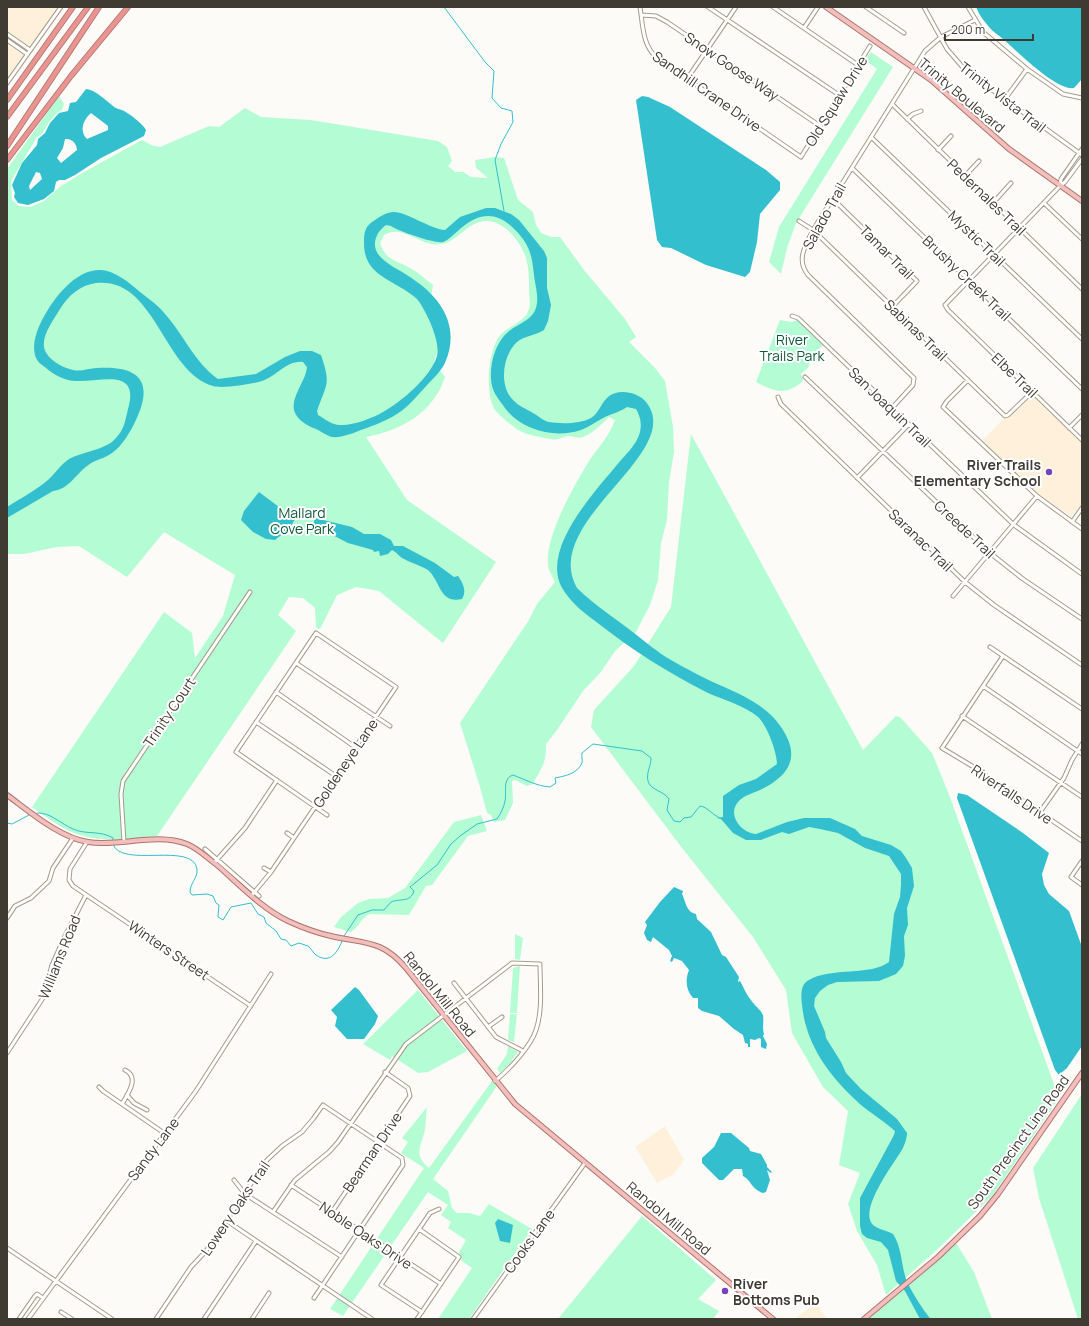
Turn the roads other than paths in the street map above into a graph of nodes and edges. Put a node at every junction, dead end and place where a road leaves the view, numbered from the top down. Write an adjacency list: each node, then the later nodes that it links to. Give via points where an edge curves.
1 (61, 7): 27 (street)
2 (73, 7): 37 (highway)
3 (87, 7): 40 (highway)
4 (100, 7): 19 (highway)
5 (104, 7): 19 (highway)
6 (128, 7): 51 (highway, via 48,104)
7 (640, 7): 16 (street, Sandhill Crane Drive)
8 (708, 7): 17 (street)
9 (736, 7): 17 (street)
10 (773, 7): 20 (street)
11 (818, 7): 20 (street)
12 (826, 7): 30 (main road, Trinity Boulevard)
13 (866, 7): 21 (street)
14 (924, 7): 23 (street, Trinity Vista Trail)
15 (968, 7): 18 (street)
16 (641, 15): 26 (street, Snow Goose Way, via 662,19); 32 (street, Sandhill Crane Drive, via 644,37 650,51 661,62)
17 (728, 19): 26 (street); 34 (street)
18 (975, 20): 23 (street, Salado Trail); 31 (street, via 988,37)
19 (90, 21): 45 (highway)
20 (804, 28): 29 (street)
21 (904, 33)
22 (7, 34): 27 (street)
23 (941, 38): 30 (street, Salado Trail, via 929,46); 36 (street, Trinity Vista Trail, via 952,56 966,71)
24 (7, 40): 28 (street)
25 (870, 46): 29 (street, Old Squaw Drive)
26 (707, 49): 32 (street); 42 (street, Snow Goose Way)
27 (30, 50): 28 (street)
28 (27, 54): 33 (street)
29 (858, 65): 34 (street, Old Squaw Drive)
30 (914, 68): 38 (street, Salado Trail); 56 (main road, Trinity Boulevard, via 951,96 1009,149)
31 (1026, 69): 35 (street, via 1063,94); 36 (street)
32 (687, 79): 49 (street, Sandhill Crane Drive)
33 (7, 83)
34 (839, 95): 42 (street, Old Squaw Drive)
35 (1082, 98)
36 (1005, 99): 48 (street, Trinity Vista Trail)
37 (7, 100)
38 (892, 104): 41 (street, Pedernales Trail); 43 (street, Salado Trail)
39 (921, 111): 41 (street)
40 (7, 117)
41 (907, 119): 47 (street, Pedernales Trail)
42 (820, 126): 49 (street, Old Squaw Drive)
43 (872, 136): 53 (street, Salado Trail); 65 (street, Mystic Trail)
44 (951, 136): 47 (street)
45 (7, 146)
46 (1082, 149): 48 (street)
47 (938, 150): 54 (street, Pedernales Trail)
48 (1081, 154): 56 (street, via 1061,180)
49 (801, 157)
50 (1082, 159): 56 (street)
51 (7, 160)
52 (979, 161): 54 (street)
53 (852, 168): 57 (street, Salado Trail); 66 (street, Brushy Creek Trail)
54 (965, 176): 59 (street, Pedernales Trail)
55 (1011, 183): 59 (street)
56 (1060, 186): 58 (main road, Trinity Boulevard); 60 (street)
57 (833, 199): 63 (street, Salado Trail); 68 (street, Tamar Trail, via 917,281)
58 (1082, 201)
59 (993, 203): 62 (street, Pedernales Trail)
60 (1044, 203): 62 (street); 64 (street)
61 (799, 221): 63 (street, Sabinas Trail)
62 (1019, 228): 65 (street); 67 (street, Pedernales Trail)
63 (813, 230): 68 (street, Sabinas Trail); 76 (street, Salado Trail, via 801,263 803,268 914,378 913,385)
64 (1082, 239)
65 (994, 254): 66 (street); 70 (street, Mystic Trail)
66 (969, 280): 73 (street, Brushy Creek Trail); 74 (street, Elbe Trail, via 945,305)
67 (1082, 289)
68 (893, 306): 72 (street, Sabinas Trail)
69 (792, 316): 76 (street, San Joaquin Trail, via 798,318)
70 (1082, 339)
71 (805, 377): 81 (street, Creede Trail)
72 (968, 380): 74 (street, Sabinas Trail, via 1005,416); 83 (street, via 944,407)
73 (1082, 389)
74 (1032, 392): 79 (street, Elbe Trail)
75 (778, 397): 82 (street, Saranac Trail, via 781,404)
76 (892, 408): 78 (street, San Joaquin Trail)
77 (1082, 415): 79 (street)
78 (909, 424): 81 (street); 86 (street, San Joaquin Trail)
79 (1069, 428): 80 (street, Elbe Trail)
80 (1082, 440)
81 (883, 451): 82 (street); 88 (street, Creede Trail)
82 (857, 478): 90 (street, Saranac Trail)
83 (1037, 496): 85 (street); 86 (street)
84 (1082, 508): 85 (street)
85 (1072, 522): 87 (street)
86 (1014, 524): 88 (street); 89 (street, San Joaquin Trail)
87 (1082, 529)
88 (990, 553): 90 (street); 93 (street, Creede Trail)
89 (1082, 574)
90 (965, 582): 92 (street); 97 (street, Saranac Trail, via 994,605)
91 (250, 592): 122 (street, Trinity Court, via 123,781 121,794)
92 (953, 596)
93 (1082, 619)
94 (990, 647): 95 (street)
95 (1003, 656): 98 (street); 100 (street)
96 (296, 663): 99 (street); 101 (street); 101 (street, Goldeneye Lane, via 316,633 396,687)
97 (1082, 664)
98 (983, 686): 102 (street); 107 (street)
99 (276, 692): 103 (street); 106 (street)
100 (1082, 709)
101 (376, 716): 104 (street); 106 (street, Goldeneye Lane)
102 (962, 716): 111 (street); 115 (street, Riverfalls Drive, via 942,748)
103 (256, 722): 109 (street); 110 (street, via 236,752)
104 (390, 726)
105 (1082, 744): 107 (street)
106 (355, 747): 109 (street, Goldeneye Lane)
107 (1077, 751): 108 (street); 111 (street)
108 (1082, 754)
109 (336, 776): 114 (street, Goldeneye Lane)
110 (277, 780): 114 (street); 124 (street, via 245,828)
111 (1060, 783): 113 (street); 115 (street)
112 (7, 795): 118 (main road, Randol Mill Road)
113 (1082, 797)
114 (315, 806): 116 (street); 119 (street, Goldeneye Lane)
115 (1040, 812): 120 (street, Riverfalls Drive)
116 (327, 815)
117 (287, 833): 119 (street)
118 (73, 838): 121 (main road, Randol Mill Road); 132 (street, via 53,868 49,881 31,898 15,906)
119 (294, 838): 127 (street, Goldeneye Lane)
120 (1082, 841)
121 (87, 842): 122 (main road, Randol Mill Road); 130 (street, via 68,875 73,886)
122 (124, 842): 124 (main road, Randol Mill Road, via 165,840 182,843)
123 (205, 849): 124 (street, Randol Mill Road)
124 (215, 861): 129 (main road, Randol Mill Road)
125 (1082, 861): 128 (street, via 1071,877)
126 (264, 868): 127 (street)
127 (271, 872): 129 (street, Goldeneye Lane)
128 (1082, 885)
129 (253, 894): 131 (street, Randol Mill Road); 137 (main road, Randol Mill Road, via 270,910 288,921 333,937 382,947 397,957)
130 (86, 895): 136 (street, Winters Street); 141 (street, Williams Road, via 52,965 43,998)
131 (259, 896)
132 (7, 918)
133 (271, 974): 136 (street, Sandy Lane)
134 (454, 983): 135 (street)
135 (465, 998): 137 (street); 139 (street); 140 (street, via 512,963 540,964 537,1028)
136 (251, 1006): 151 (street, Sandy Lane, via 196,1091)
137 (443, 1015): 143 (street, via 406,1044); 145 (main road, Randol Mill Road)
138 (502, 1017): 139 (street)
139 (488, 1027): 140 (street, via 499,1039)
140 (523, 1051): 145 (street, via 509,1069)
141 (7, 1053)
142 (125, 1070): 147 (street, via 133,1077)
143 (385, 1072): 150 (street); 152 (street, Bearman Drive, via 408,1088 410,1096)
144 (1082, 1073): 186 (main road, South Precinct Line Road, via 989,1205 970,1227)
145 (495, 1081): 153 (main road, Randol Mill Road, via 515,1104)
146 (99, 1086): 148 (street)
147 (127, 1095): 148 (street); 149 (street, via 134,1103)
148 (122, 1104): 151 (street)
149 (147, 1110)
150 (350, 1123): 152 (street); 155 (street, via 329,1152 299,1175); 156 (street, Lowery Oaks Trail, via 323,1105 302,1132 274,1152)
151 (164, 1133): 167 (street, Sandy Lane)
152 (378, 1142): 159 (street, Bearman Drive); 161 (street, via 402,1158 403,1165)
153 (585, 1163): 184 (street, Cooks Lane); 185 (main road, Randol Mill Road)
154 (234, 1180): 156 (street)
155 (291, 1185): 158 (street); 159 (street, Noble Oaks Drive)
156 (245, 1194): 158 (street); 160 (street, Lowery Oaks Trail)
157 (439, 1209): 162 (street, via 430,1213)
158 (273, 1212): 165 (street)
159 (332, 1212): 161 (street, Noble Oaks Drive)
160 (227, 1221): 163 (street); 179 (street, Lowery Oaks Trail, via 191,1267)
161 (360, 1230): 165 (street); 166 (street, Noble Oaks Drive)
162 (419, 1230): 166 (street); 168 (street, via 459,1257)
163 (256, 1241): 169 (street); 180 (street)
164 (7, 1248): 167 (street)
165 (342, 1257): 169 (street)
166 (400, 1257): 168 (street, Noble Oaks Drive); 174 (street, via 381,1285)
167 (55, 1281): 171 (street, Sandy Lane); 178 (street)
168 (441, 1284): 174 (street)
169 (322, 1286): 172 (street); 182 (street)
170 (269, 1293): 181 (street)
171 (43, 1298): 175 (street, via 37,1294); 176 (street, Sandy Lane)
172 (314, 1298)
173 (61, 1312): 177 (street)
174 (422, 1312): 183 (street)
175 (19, 1319)
176 (28, 1319)
177 (72, 1319)
178 (112, 1319)
179 (156, 1319)
180 (204, 1319)
181 (252, 1319)
182 (372, 1319)
183 (417, 1319)
184 (473, 1319)
185 (773, 1319)
186 (864, 1319)

